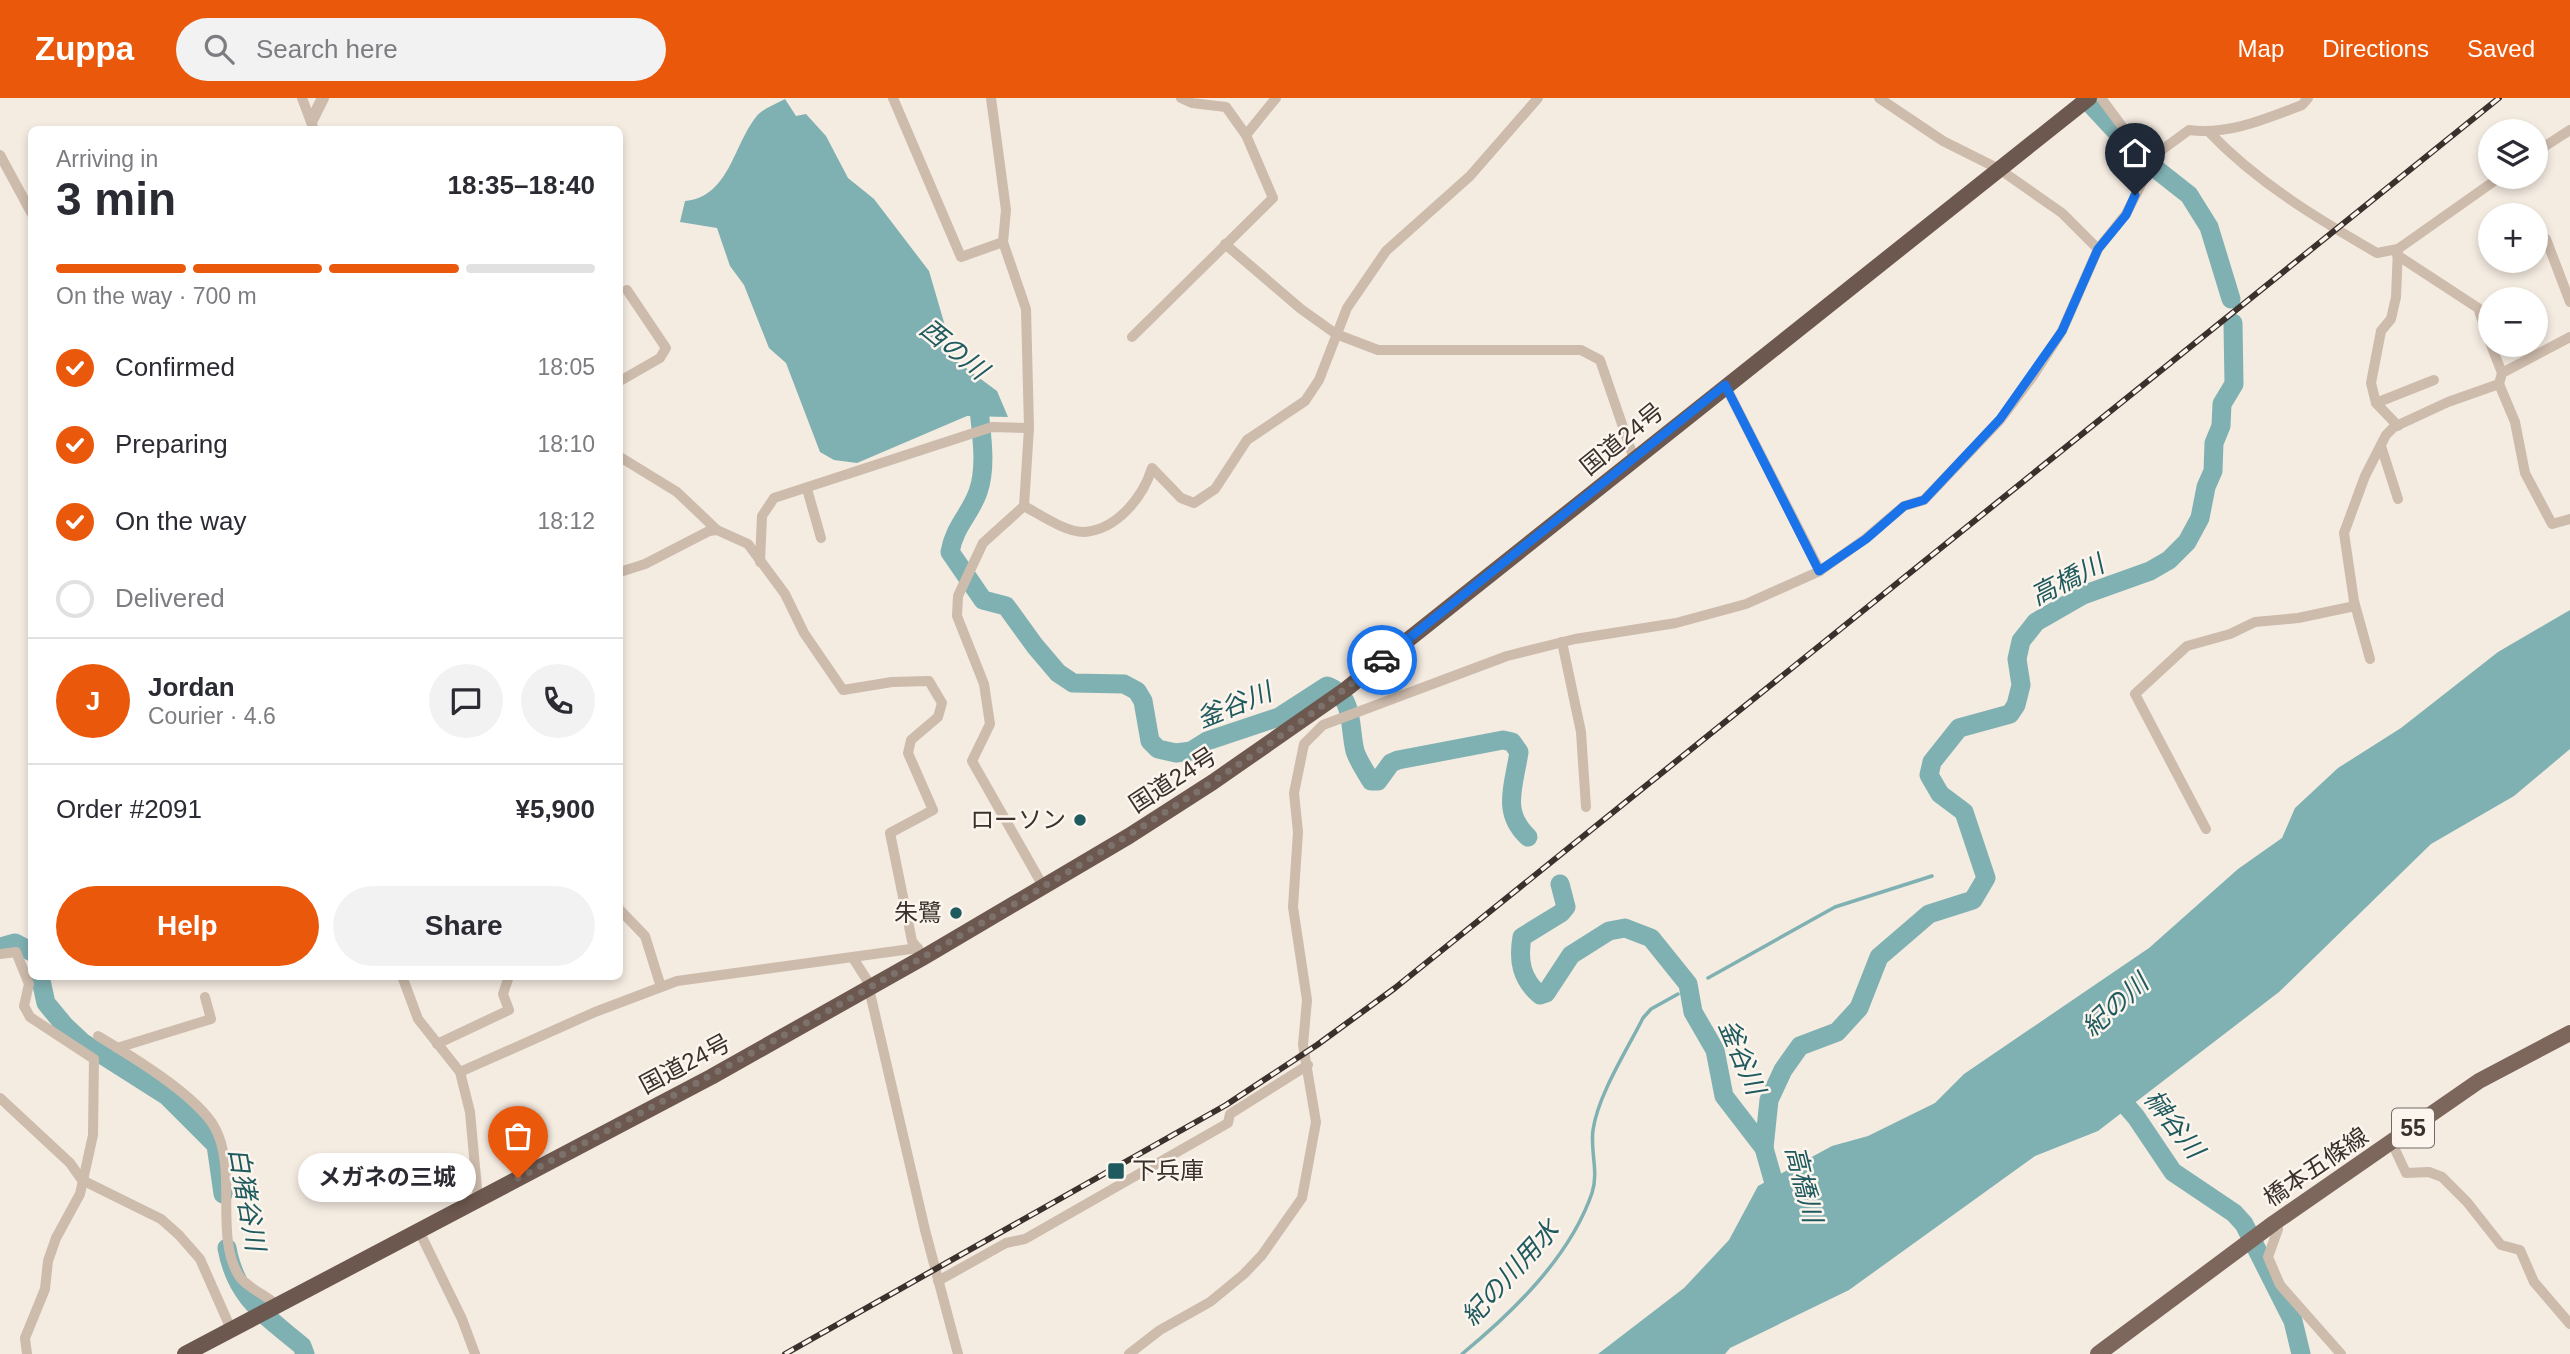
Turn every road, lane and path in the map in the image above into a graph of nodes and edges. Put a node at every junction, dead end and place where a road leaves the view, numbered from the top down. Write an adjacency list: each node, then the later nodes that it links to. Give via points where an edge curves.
1 (302, 98): 12 (street)
2 (323, 98): 12 (street)
3 (893, 98): 22 (street, via 961,257)
4 (991, 98): 22 (street, via 1006,210)
5 (1181, 98): 15 (street, via 1226,107)
6 (1276, 98): 15 (street)
7 (1538, 98): 30 (street, via 1470,176 1387,251 1365,279)
8 (1879, 98): 19 (street, via 1943,141)
9 (2089, 98): 19 (highway, 国道24号)
10 (2101, 98): 17 (street, via 2124,129)
11 (2308, 98): 14 (street, via 2302,105 2253,123)
12 (313, 125)
13 (2570, 130): 16 (street)
14 (2210, 133): 17 (street, via 2189,130); 26 (street, via 2238,162 2334,228 2377,253)
15 (1246, 135): 23 (street, via 1273,198)
16 (2548, 144)
17 (2159, 152): 25 (street, via 2126,215)
18 (0, 155): 21 (street)
19 (1999, 169): 25 (street, via 2062,213); 38 (highway, 国道24号)
20 (2484, 189): 26 (street)
21 (28, 207)
22 (1003, 242): 41 (street, via 1026,309)
23 (1225, 244): 30 (street); 31 (street)
24 (2548, 244): 28 (street)
25 (2098, 249): 53 (street, via 2062,331 2000,419 1924,500 1904,506)
26 (2398, 252): 29 (street); 39 (street, via 2396,297 2381,331 2371,383)
27 (628, 290): 35 (street, via 666,348 660,358)
28 (2570, 302)
29 (2478, 310)
30 (1335, 334): 44 (street, via 1378,350 1581,350 1600,360); 47 (street, via 1319,380 1304,401 1247,440 1214,489 1200,501 1181,498 1152,468 1131,506 1109,524 1083,532)
31 (1132, 337)
32 (2570, 337): 34 (street)
33 (2496, 357): 34 (street)
34 (2502, 373): 37 (street)
35 (623, 379)
36 (2434, 380): 39 (street)
37 (2499, 384): 40 (street); 48 (street, via 2515,422 2525,473 2552,524)
38 (1725, 385): 44 (highway, 国道24号); 53 (street)
39 (2376, 403): 40 (street)
40 (2398, 426): 42 (street)
41 (1029, 428): 45 (street, via 992,427); 47 (street)
42 (2381, 446): 46 (street); 54 (street, via 2344,533)
43 (623, 458): 49 (street, via 677,492)
44 (1634, 459): 59 (highway, 国道24号, via 1345,690 1203,789)
45 (807, 489): 50 (street); 51 (street, via 774,498 762,516)
46 (2398, 499)
47 (1024, 506): 59 (street, via 983,543 958,596 957,616 984,684 990,724 972,761)
48 (2570, 519)
49 (717, 530): 51 (street, via 748,544); 52 (street)
50 (821, 538)
51 (760, 563): 61 (street, via 785,594 804,633 843,691 929,681 942,703 938,718 911,740 908,753 933,810 890,833 912,941)
52 (623, 571)
53 (1819, 571): 55 (street, via 1722,612)
54 (2355, 606): 56 (street); 58 (street, via 2255,622 2187,646 2135,694)
55 (1562, 642): 57 (street, via 1581,732); 73 (street, via 1497,660 1323,725 1304,744 1294,793 1298,832 1293,907 1307,1000 1303,1045)
56 (2370, 659)
57 (1586, 807)
58 (2206, 828)
59 (1043, 886): 61 (highway, 国道24号)
60 (623, 913): 66 (street, via 645,936)
61 (921, 952): 63 (street); 67 (highway, 国道24号)
62 (0, 954): 72 (street, via 16,952 29,984 24,1006 30,1017)
63 (853, 958): 66 (street, via 677,981); 67 (street)
64 (403, 980): 70 (street, via 418,1019)
65 (508, 980): 70 (street, via 503,995 509,1010)
66 (661, 987): 74 (street)
67 (868, 989): 78 (highway, 国道24号); 81 (street)
68 (205, 997): 71 (street, via 211,1019)
69 (2570, 1033): 76 (main road, 橋本五條線 / 55, via 2479,1081)
70 (437, 1044): 74 (street)
71 (117, 1048): 72 (street, via 98,1036); 82 (street, via 199,1107 216,1129 239,1277)
72 (93, 1050): 77 (street, via 93,1135)
73 (1308, 1065): 81 (street, via 1230,1114 1228,1123 1025,1239 1006,1243); 89 (street, via 1316,1122 1302,1198 1244,1273 1210,1302)
74 (460, 1072): 78 (street, via 470,1112)
75 (0, 1098): 77 (street, via 71,1163)
76 (2392, 1143): 79 (main road, 橋本五條線 / 55); 83 (street, via 2406,1173 2429,1172 2442,1177 2501,1245 2520,1250 2534,1282)
77 (82, 1180): 84 (street, via 161,1219 178,1235 200,1259); 85 (street, via 74,1210 56,1238 45,1289 29,1321)
78 (478, 1200): 80 (highway, 国道24号)
79 (2268, 1228): 90 (main road, 橋本五條線 / 55); 91 (street, via 2278,1229 2268,1257 2280,1285)
80 (419, 1231): 82 (highway, 国道24号); 87 (street)
81 (938, 1281): 88 (street)
82 (277, 1305): 84 (highway, 国道24号)
83 (2570, 1324)
84 (231, 1329): 86 (highway, 国道24号)
85 (27, 1354)
86 (185, 1354)
87 (475, 1354)
88 (958, 1354)
89 (1129, 1354)
90 (2098, 1354)
91 (2341, 1354)

